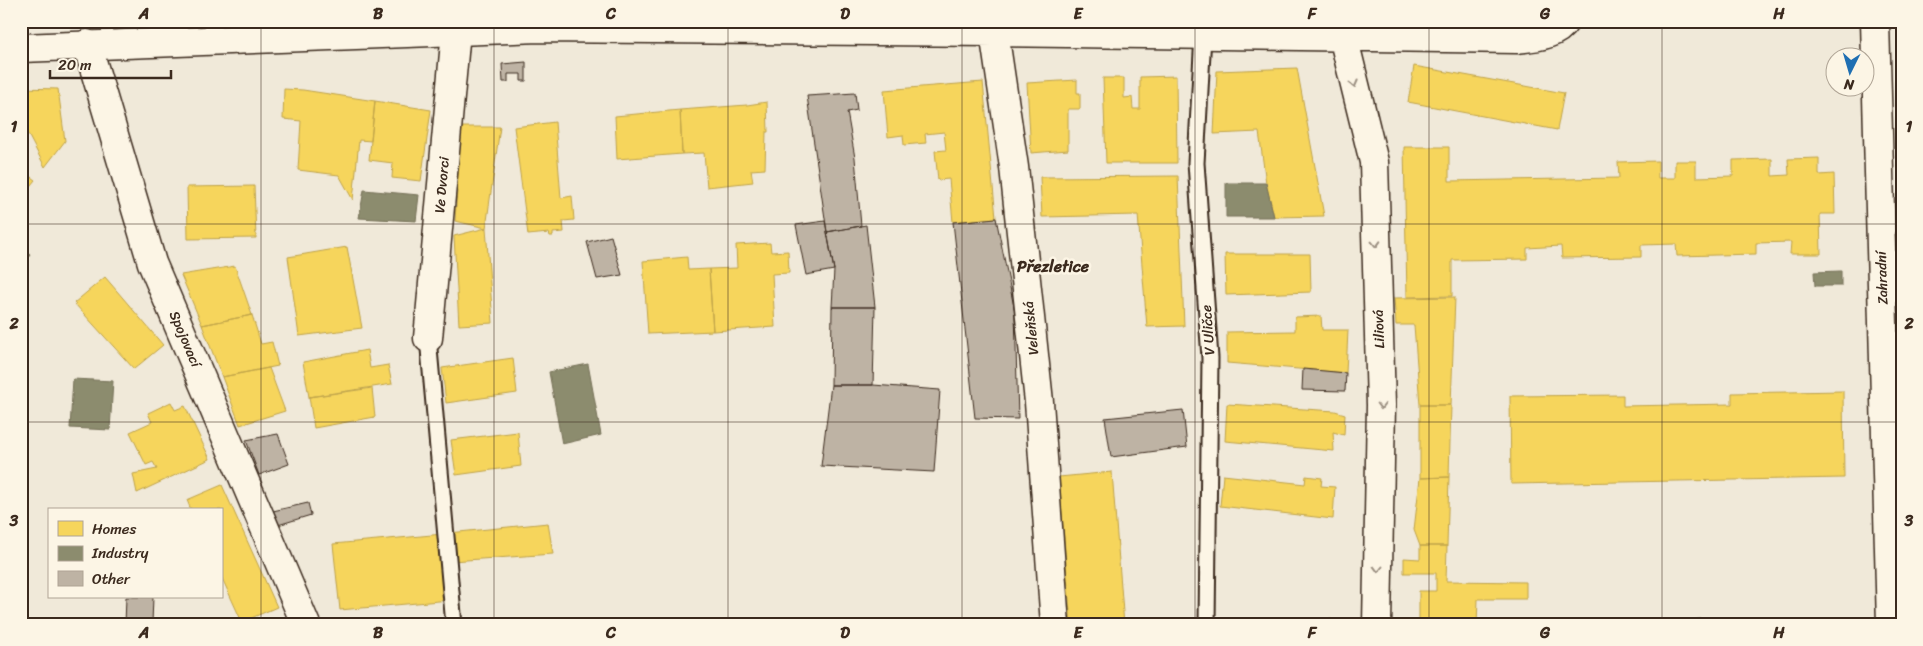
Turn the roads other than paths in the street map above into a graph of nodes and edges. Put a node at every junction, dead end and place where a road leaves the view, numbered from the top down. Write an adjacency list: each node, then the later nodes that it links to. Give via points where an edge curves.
1 (1565, 21): 7 (street, via 1543,36 1517,39)
2 (1875, 21): 16 (street, Zahradní)
3 (538, 24): 4 (street); 5 (street)
4 (456, 31): 8 (street); 10 (street, Ve Dvorci)
5 (994, 32): 6 (street); 13 (street, Veleňská, via 1016,186 1039,402)
6 (1203, 35): 7 (street); 14 (lane, V Uličce, via 1196,163 1210,358)
7 (1343, 36): 15 (street, Liliová, one-way to 15, via 1374,162 1382,405)
8 (87, 44): 9 (street); 11 (street, Spojovací, via 152,263)
9 (21, 48)
10 (428, 338): 12 (lane)
11 (306, 625)
12 (454, 625)
13 (1055, 625)
14 (1207, 625)
15 (1377, 625)
16 (1891, 625)

